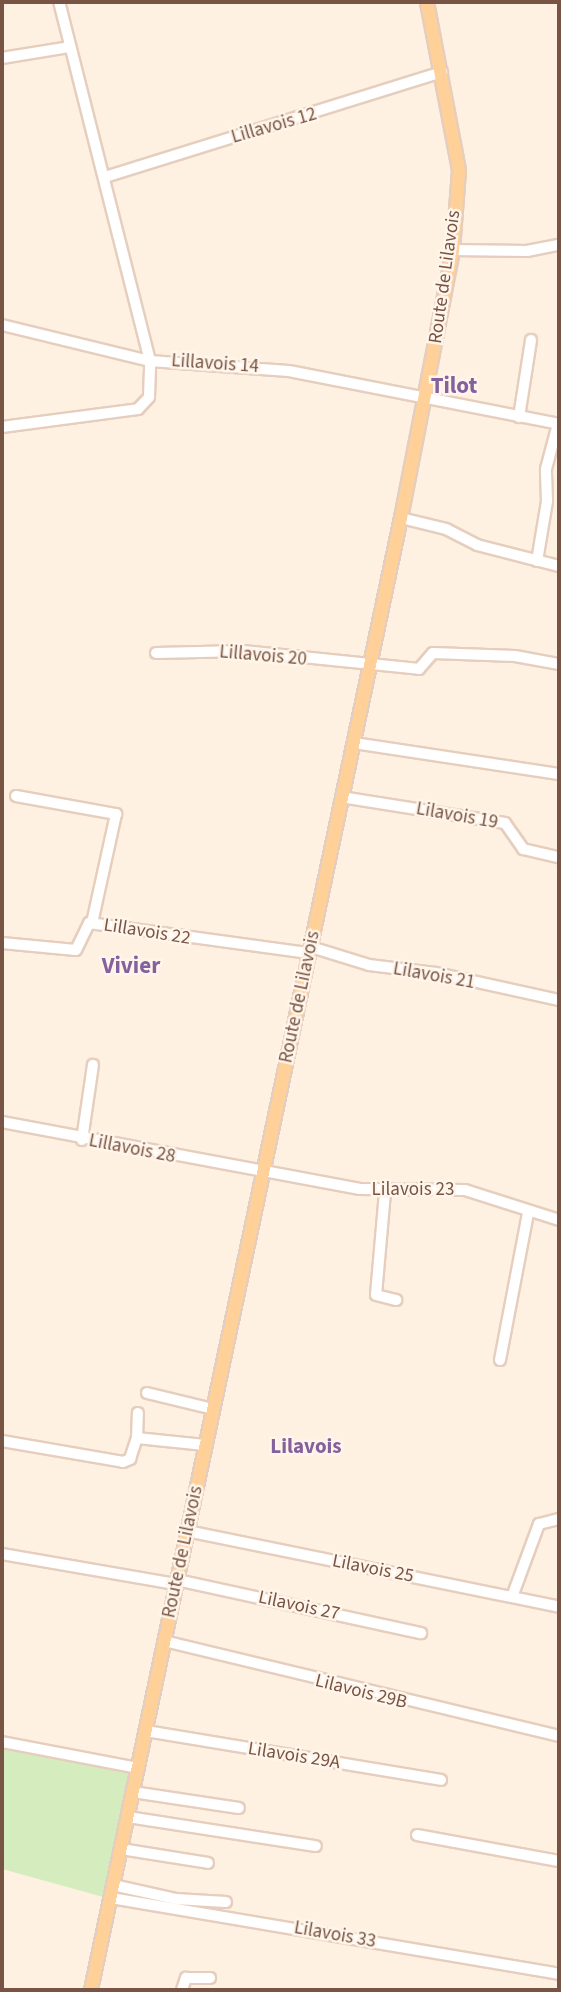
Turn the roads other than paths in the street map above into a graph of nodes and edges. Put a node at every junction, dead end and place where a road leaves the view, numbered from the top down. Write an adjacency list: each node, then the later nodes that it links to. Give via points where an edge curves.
1 (59, 2): 3 (street)
2 (427, 2): 5 (main road, Route de Lilavois)
3 (70, 47): 4 (street); 6 (street)
4 (2, 58)
5 (442, 72): 6 (street, Lillavois 12); 8 (main road, Route de Lilavois, via 459,170)
6 (105, 177): 11 (street)
7 (559, 246): 8 (street, via 527,251)
8 (453, 250): 12 (main road, Route de Lilavois)
9 (2, 325): 11 (street)
10 (531, 340): 13 (street)
11 (150, 361): 12 (street, Lillavois 14, via 271,368); 15 (street, Lillavois 14, via 149,397 138,409)
12 (426, 397): 13 (street, Lillavois 14); 16 (main road, Route de Lilavois)
13 (519, 416): 14 (street, Lillavois 14)
14 (559, 424): 17 (street, via 546,469 547,501)
15 (2, 427)
16 (401, 518): 17 (street); 20 (main road, Route de Lilavois)
17 (537, 561): 18 (street)
18 (559, 566)
19 (156, 653): 20 (street, Lillavois 20, via 243,651)
20 (370, 664): 21 (street, Lillavois 20, via 419,669 433,653 450,653); 22 (main road, Route de Lilavois)
21 (559, 664)
22 (354, 743): 23 (street); 25 (main road, Route de Lilavois)
23 (559, 774)
24 (16, 796): 27 (street, via 116,814)
25 (341, 797): 26 (street, Lilavois 19, via 505,823 523,849); 29 (main road, Route de Lilavois)
26 (559, 857)
27 (92, 923): 28 (street, Lillavois 22, via 76,950); 29 (street, Lillavois 22)
28 (2, 943)
29 (310, 950): 30 (street, Lilavois 21); 34 (main road, Route de Lilavois)
30 (559, 1000)
31 (93, 1065): 33 (street)
32 (2, 1122): 33 (street, Lillavois 28)
33 (82, 1140): 34 (street, Lillavois 28)
34 (262, 1174): 35 (street, Lilavois 23); 41 (main road, Route de Lilavois)
35 (385, 1192): 36 (street, Lilavois 23, via 464,1190); 38 (street, via 376,1295)
36 (528, 1213): 37 (street, Lilavois 23); 39 (street)
37 (559, 1220)
38 (396, 1300)
39 (500, 1360)
40 (147, 1393): 41 (street)
41 (213, 1409): 45 (main road, Route de Lilavois)
42 (138, 1413): 43 (street)
43 (137, 1438): 44 (street, via 126,1462); 45 (street)
44 (2, 1441)
45 (205, 1445): 47 (main road, Route de Lilavois)
46 (559, 1519): 50 (street, via 538,1524)
47 (187, 1531): 49 (main road, Route de Lilavois); 50 (street, Lilavois 25)
48 (2, 1554): 49 (street, Lilavois 27)
49 (176, 1582): 52 (street, Lilavois 27); 53 (main road, Route de Lilavois)
50 (512, 1597): 51 (street, Lilavois 25)
51 (559, 1606)
52 (421, 1633)
53 (164, 1641): 54 (main road, Route de Lilavois); 55 (street, Lilavois 29B)
54 (146, 1731): 57 (main road, Route de Lilavois); 58 (street, Lilavois 29A)
55 (559, 1736)
56 (2, 1742): 57 (street)
57 (138, 1768): 59 (main road, Route de Lilavois)
58 (441, 1780)
59 (133, 1792): 60 (street); 61 (main road, Route de Lilavois)
60 (239, 1808)
61 (128, 1817): 63 (street); 64 (main road, Route de Lilavois)
62 (418, 1835): 65 (street)
63 (316, 1846)
64 (121, 1849): 66 (street); 67 (main road, Route de Lilavois)
65 (559, 1861)
66 (208, 1863)
67 (112, 1891): 68 (street); 69 (street, Lilavois 33); 71 (main road, Route de Lilavois)
68 (226, 1902)
69 (559, 1974)
70 (210, 1978): 72 (street, via 186,1978)
71 (91, 1990)
72 (182, 1990)

